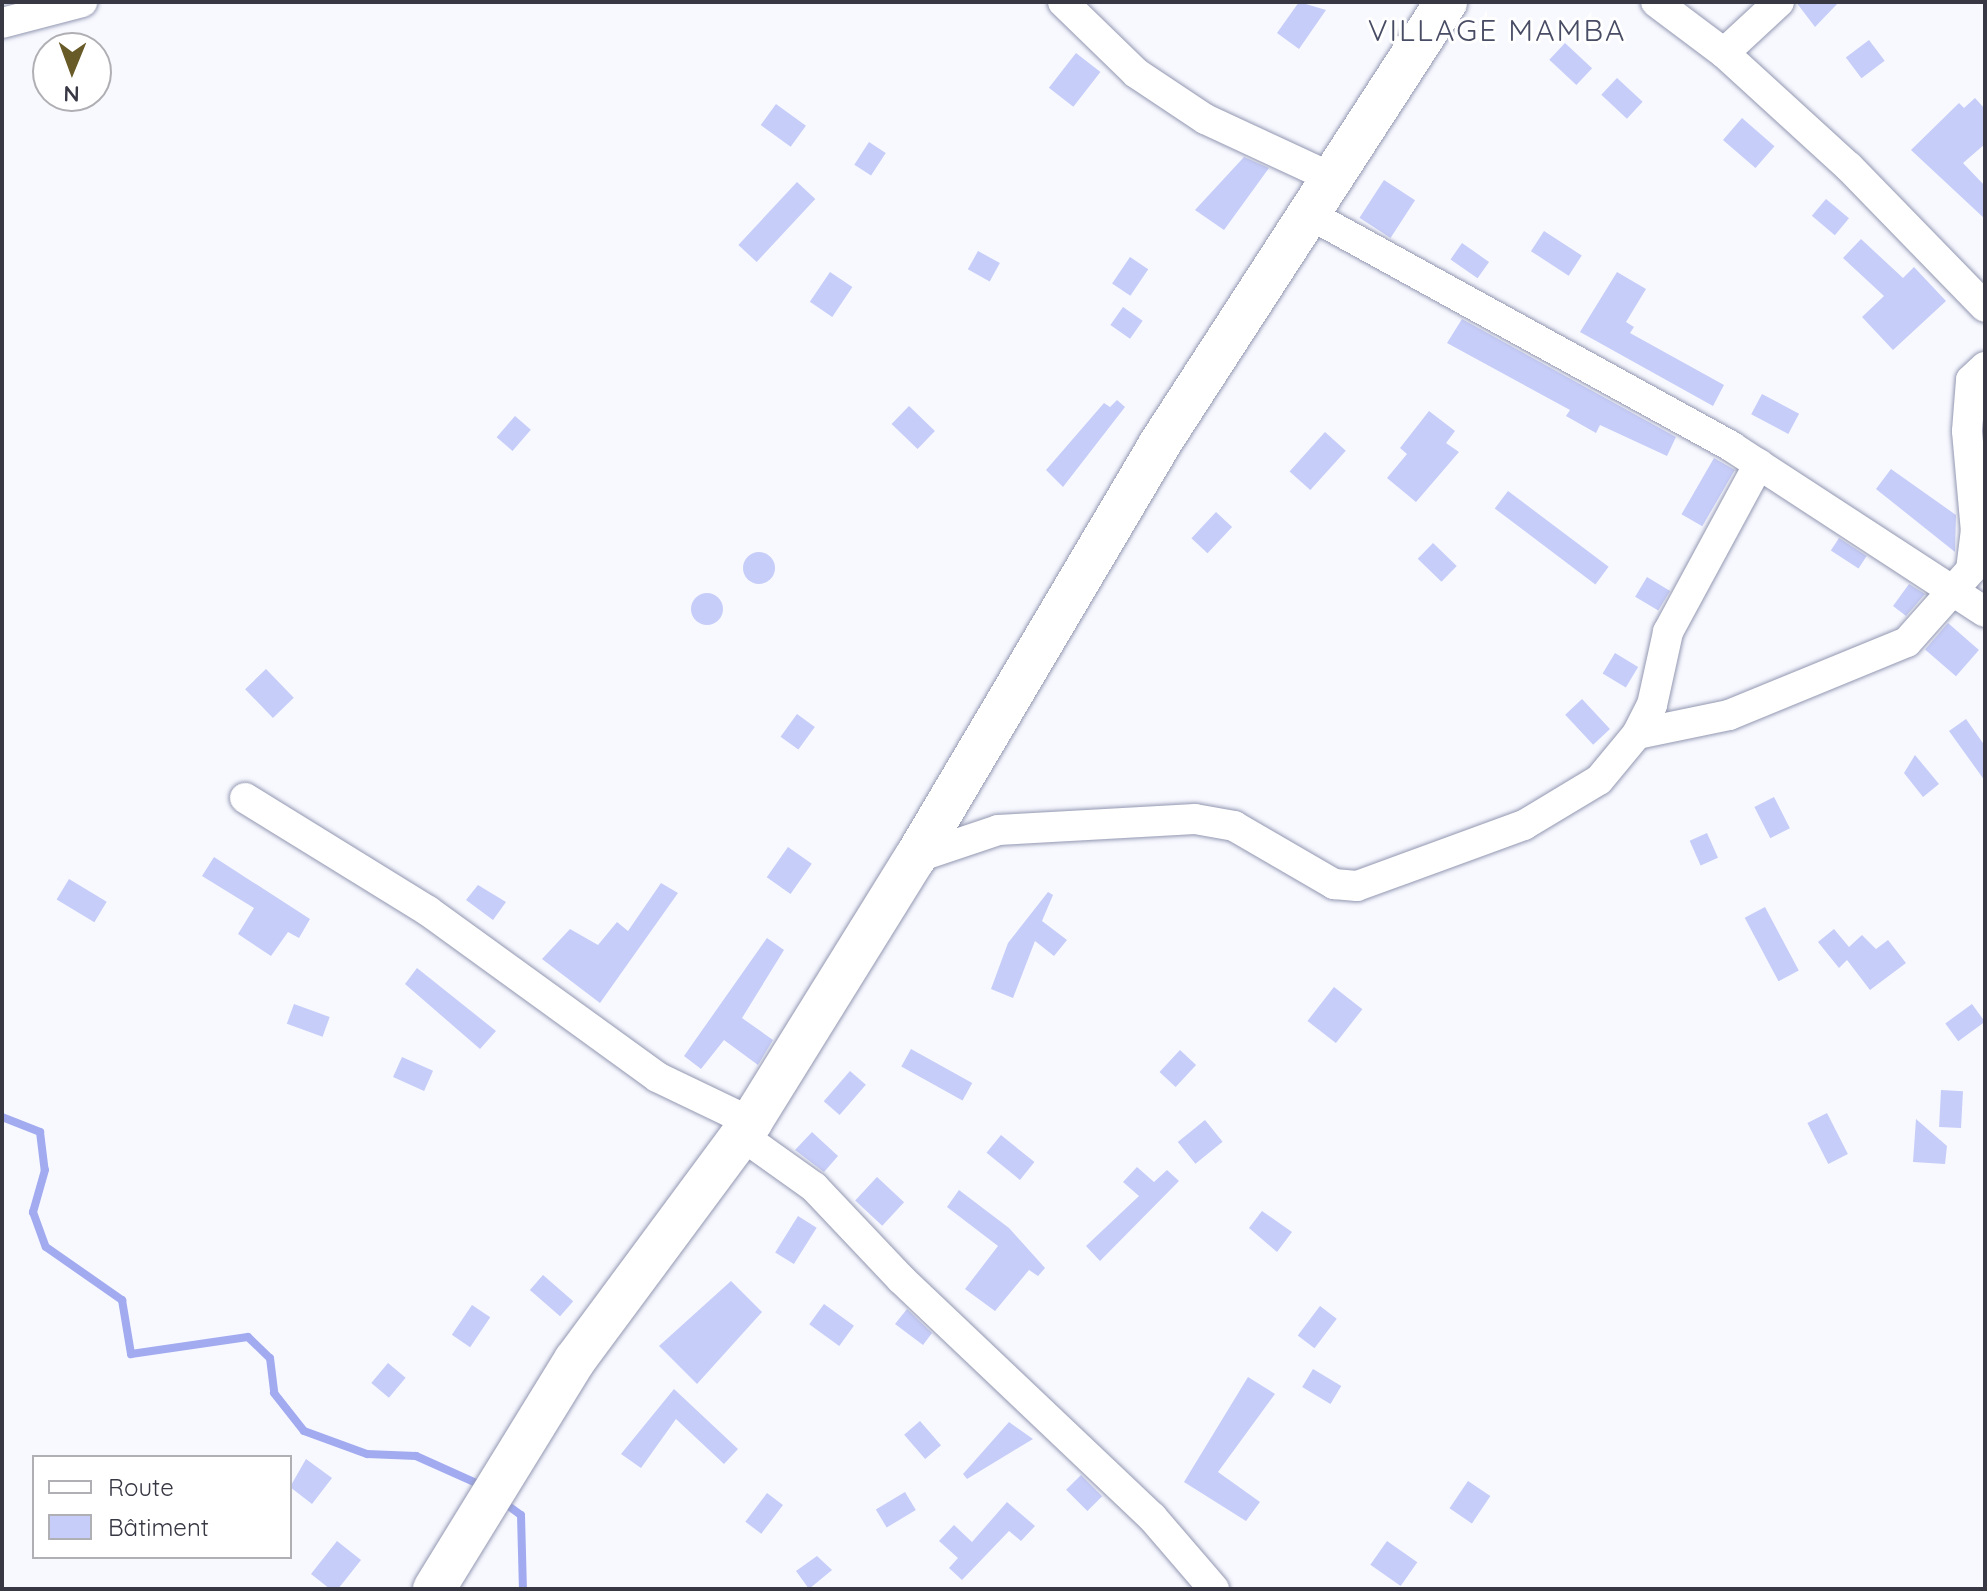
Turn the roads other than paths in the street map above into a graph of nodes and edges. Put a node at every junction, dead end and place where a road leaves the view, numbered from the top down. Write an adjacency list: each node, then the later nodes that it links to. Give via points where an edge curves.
1 (82, 2): 6 (street)
2 (1063, 2): 8 (street, via 1136,73 1205,119)
3 (1446, 2): 8 (street)
4 (1656, 2): 7 (street)
5 (1779, 2): 7 (street)
6 (2, 23)
7 (1724, 53): 10 (street, via 1849,167)
8 (1330, 177): 9 (street)
9 (1307, 213): 12 (street); 17 (street, via 1159,445)
10 (1985, 307)
11 (1985, 367): 13 (street, via 1971,380 1967,431 1976,532 1971,570)
12 (1759, 464): 13 (street); 15 (street, via 1668,632 1652,705)
13 (1953, 592): 14 (street); 15 (street, via 1907,642 1729,715)
14 (1985, 612)
15 (1637, 734): 17 (street, via 1599,780 1524,825 1357,886 1334,884 1234,826 1195,819 998,830)
16 (245, 798): 18 (street, via 428,911 657,1077)
17 (915, 858): 18 (street)
18 (746, 1128): 19 (street, via 614,1304); 20 (street, via 814,1187 923,1301 1152,1517)
19 (434, 1589)
20 (1214, 1589)

